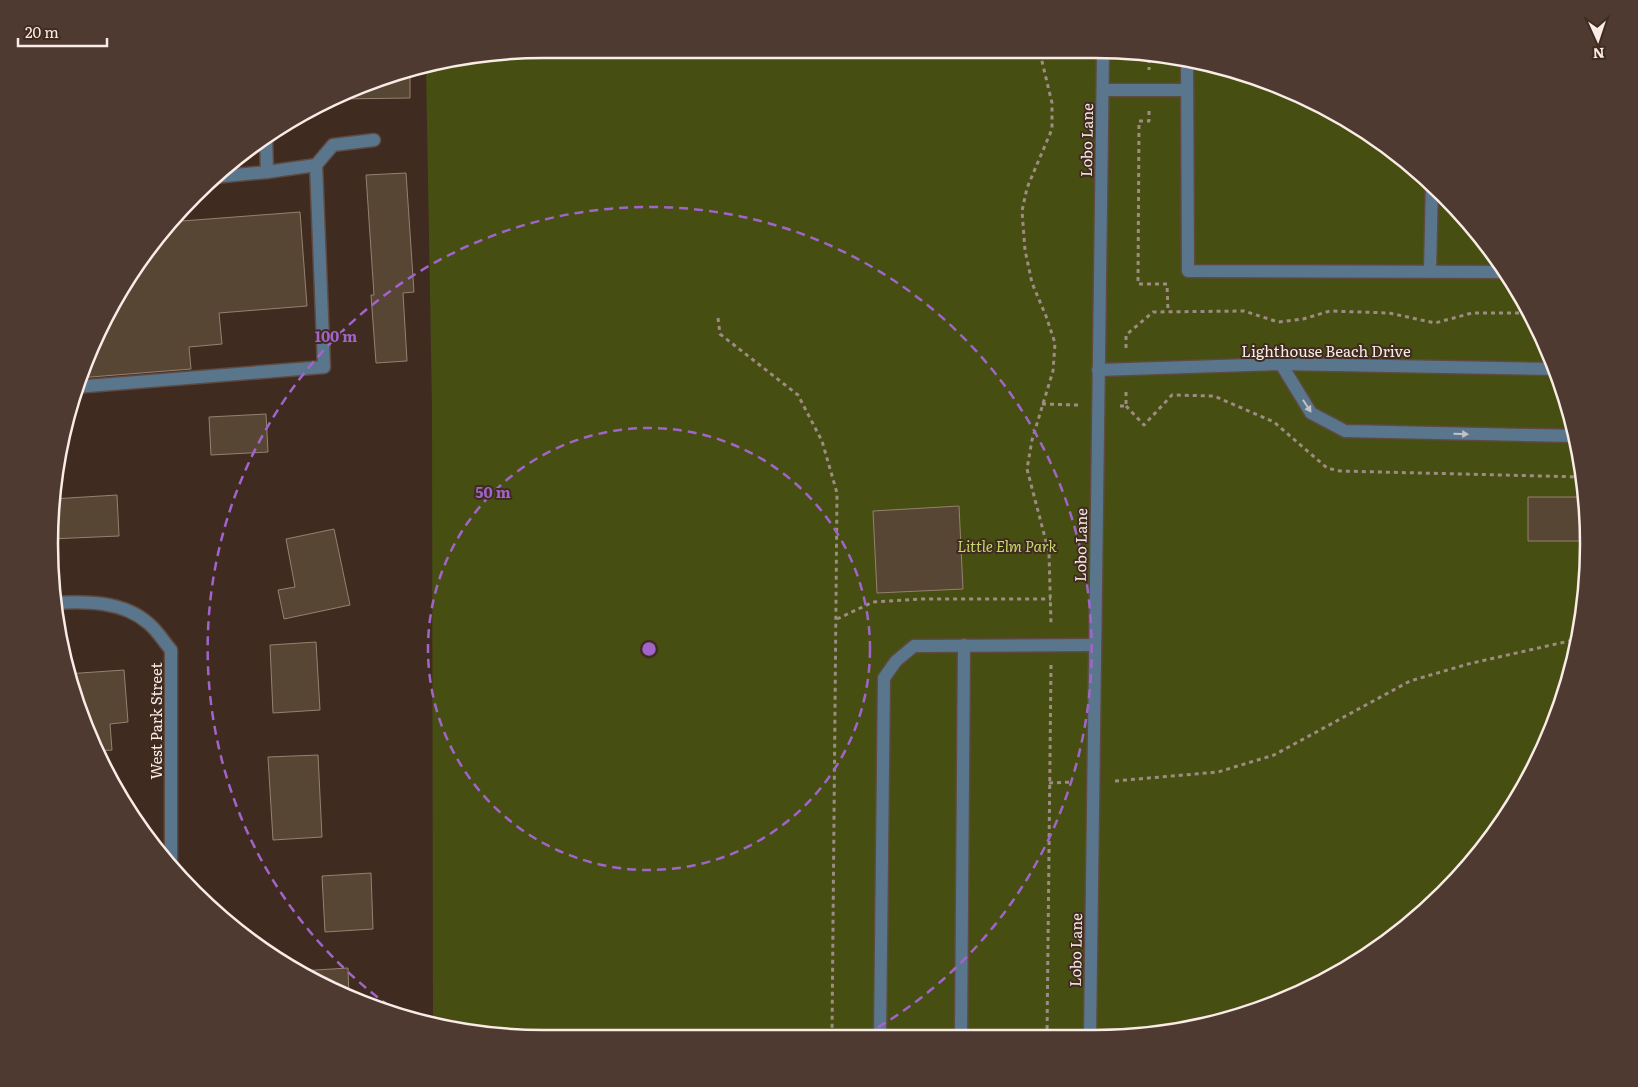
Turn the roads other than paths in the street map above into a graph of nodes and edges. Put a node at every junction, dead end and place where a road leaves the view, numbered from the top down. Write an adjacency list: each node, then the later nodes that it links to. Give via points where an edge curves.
1 (1103, 58): 3 (street, Lobo Lane)
2 (1187, 67): 4 (street)
3 (1103, 90): 4 (street); 15 (street, Lobo Lane)
4 (1187, 90): 11 (street, via 1188,271)
5 (374, 140): 7 (street, via 333,145)
6 (266, 144): 8 (street)
7 (316, 165): 8 (street); 16 (street, via 324,366)
8 (267, 172): 9 (street)
9 (226, 176)
10 (1432, 194): 11 (street)
11 (1430, 271): 12 (street)
12 (1498, 272)
13 (1282, 364): 14 (street, Lighthouse Beach Drive); 15 (street, Lighthouse Beach Drive); 17 (street, one-way to 17, via 1311,413 1345,431)
14 (1548, 369)
15 (1098, 370): 20 (street, Lobo Lane)
16 (83, 386)
17 (1568, 436)
18 (62, 603): 21 (street, West Park Street, via 85,601 123,609 148,623 171,650)
19 (964, 645): 20 (street); 22 (street, via 914,646 896,660 884,678); 23 (street)
20 (1095, 645): 24 (street, Lobo Lane)
21 (172, 856)
22 (880, 1030)
23 (961, 1030)
24 (1090, 1030)

